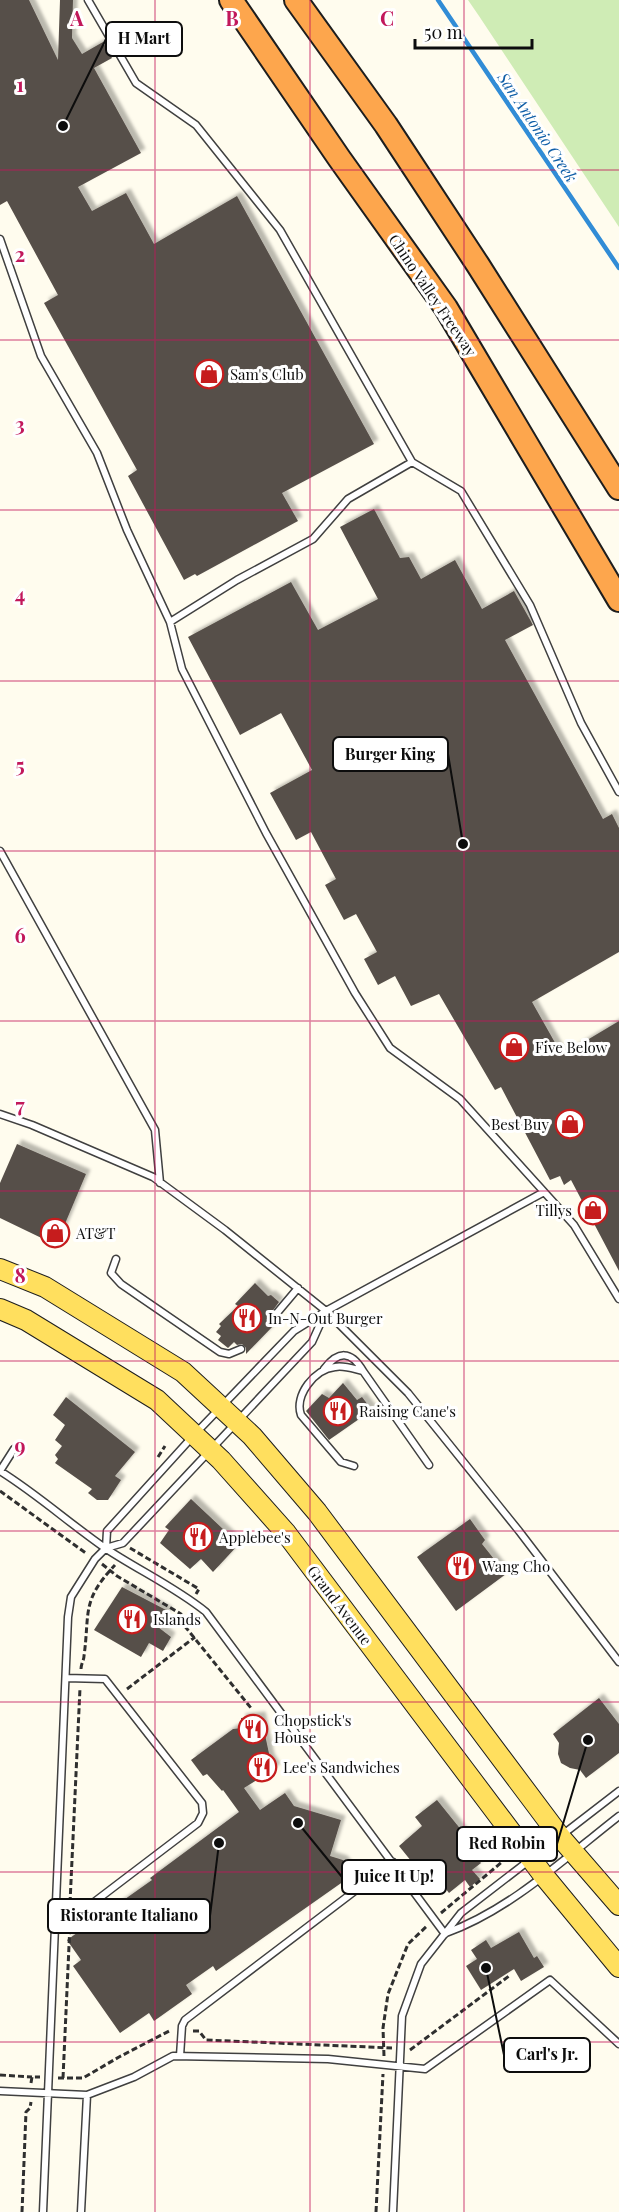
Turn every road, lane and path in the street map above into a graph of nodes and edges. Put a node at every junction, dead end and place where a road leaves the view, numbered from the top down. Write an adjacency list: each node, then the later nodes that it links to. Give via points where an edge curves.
1 (88, 0): 5 (lane, via 136,83 196,125 280,230)
2 (231, 0): 7 (highway, Chino Valley Freeway, via 446,308)
3 (296, 0): 6 (highway, via 386,125)
4 (0, 239): 8 (lane, via 41,356 97,453)
5 (412, 462): 8 (lane, via 348,499 313,538); 9 (lane, via 461,490 530,605 582,723)
6 (619, 488)
7 (619, 600)
8 (170, 622): 13 (lane, via 182,669 266,833 390,1048 460,1099)
9 (619, 792)
10 (0, 851): 12 (lane, via 155,1130)
11 (0, 1114): 12 (lane)
12 (160, 1183): 16 (lane)
13 (544, 1192): 17 (lane, via 574,1226); 19 (lane)
14 (116, 1259): 21 (lane, via 111,1272 121,1284 220,1352 229,1354)
15 (0, 1269): 24 (main road, via 45,1287 183,1372)
16 (298, 1288): 19 (lane); 20 (lane)
17 (619, 1299)
18 (0, 1309): 26 (main road, Grand Avenue, via 26,1320 157,1400)
19 (327, 1311): 24 (lane, via 294,1331); 25 (lane, via 312,1342); 39 (lane, via 408,1393)
20 (271, 1320)
21 (241, 1349)
22 (324, 1369): 23 (lane, via 337,1366); 23 (lane, via 332,1360 349,1356); 30 (lane, via 299,1398 298,1407 341,1462)
23 (363, 1371): 29 (lane)
24 (221, 1407): 25 (main road); 26 (lane)
25 (238, 1423): 28 (lane); 46 (main road, via 317,1512)
26 (194, 1435): 28 (main road, Grand Avenue); 33 (lane, via 107,1531)
27 (14, 1449): 31 (lane)
28 (210, 1451): 33 (lane, via 123,1543); 47 (main road, Grand Avenue, via 286,1533)
29 (429, 1465)
30 (354, 1466)
31 (0, 1471): 33 (lane)
32 (0, 1491): 36 (path)
33 (106, 1548): 35 (lane); 36 (lane)
34 (132, 1549): 35 (path)
35 (122, 1558): 37 (path); 48 (lane, via 206,1612)
36 (95, 1559): 37 (path); 40 (lane, via 71,1597)
37 (111, 1570): 38 (path, via 181,1614 179,1619); 41 (path, via 89,1602)
38 (195, 1637): 42 (path); 43 (path)
39 (619, 1662)
40 (66, 1678): 41 (lane); 51 (lane)
41 (80, 1679): 52 (path); 52 (lane, via 105,1679 202,1803 202,1813 198,1823 81,1912)
42 (127, 1689)
43 (251, 1708)
44 (619, 1791): 46 (lane)
45 (619, 1816): 46 (lane)
46 (567, 1846): 47 (lane); 49 (lane); 50 (main road)
47 (532, 1859): 49 (main road, Grand Avenue); 53 (lane, via 461,1913)
48 (393, 1862): 53 (lane); 58 (lane, via 185,2020)
49 (544, 1876): 53 (lane, via 471,1924); 54 (main road, Grand Avenue)
50 (619, 1905)
51 (55, 1913): 52 (lane); 65 (lane)
52 (70, 1914): 63 (path)
53 (445, 1934): 57 (lane, via 417,1975 402,2016)
54 (619, 1967)
55 (509, 1976): 57 (path, via 412,2050)
56 (619, 2044): 60 (lane, via 550,1980 425,2069)
57 (401, 2049): 59 (path, via 384,2048); 60 (lane)
58 (180, 2056): 59 (lane); 66 (lane)
59 (384, 2064): 60 (lane); 69 (path)
60 (400, 2066): 70 (lane)
61 (0, 2074): 62 (path)
62 (32, 2077)
63 (63, 2078)
64 (0, 2091): 65 (lane)
65 (48, 2093): 66 (lane); 67 (lane)
66 (87, 2095): 68 (lane)
67 (43, 2212)
68 (81, 2212)
69 (376, 2212)
70 (393, 2212)

